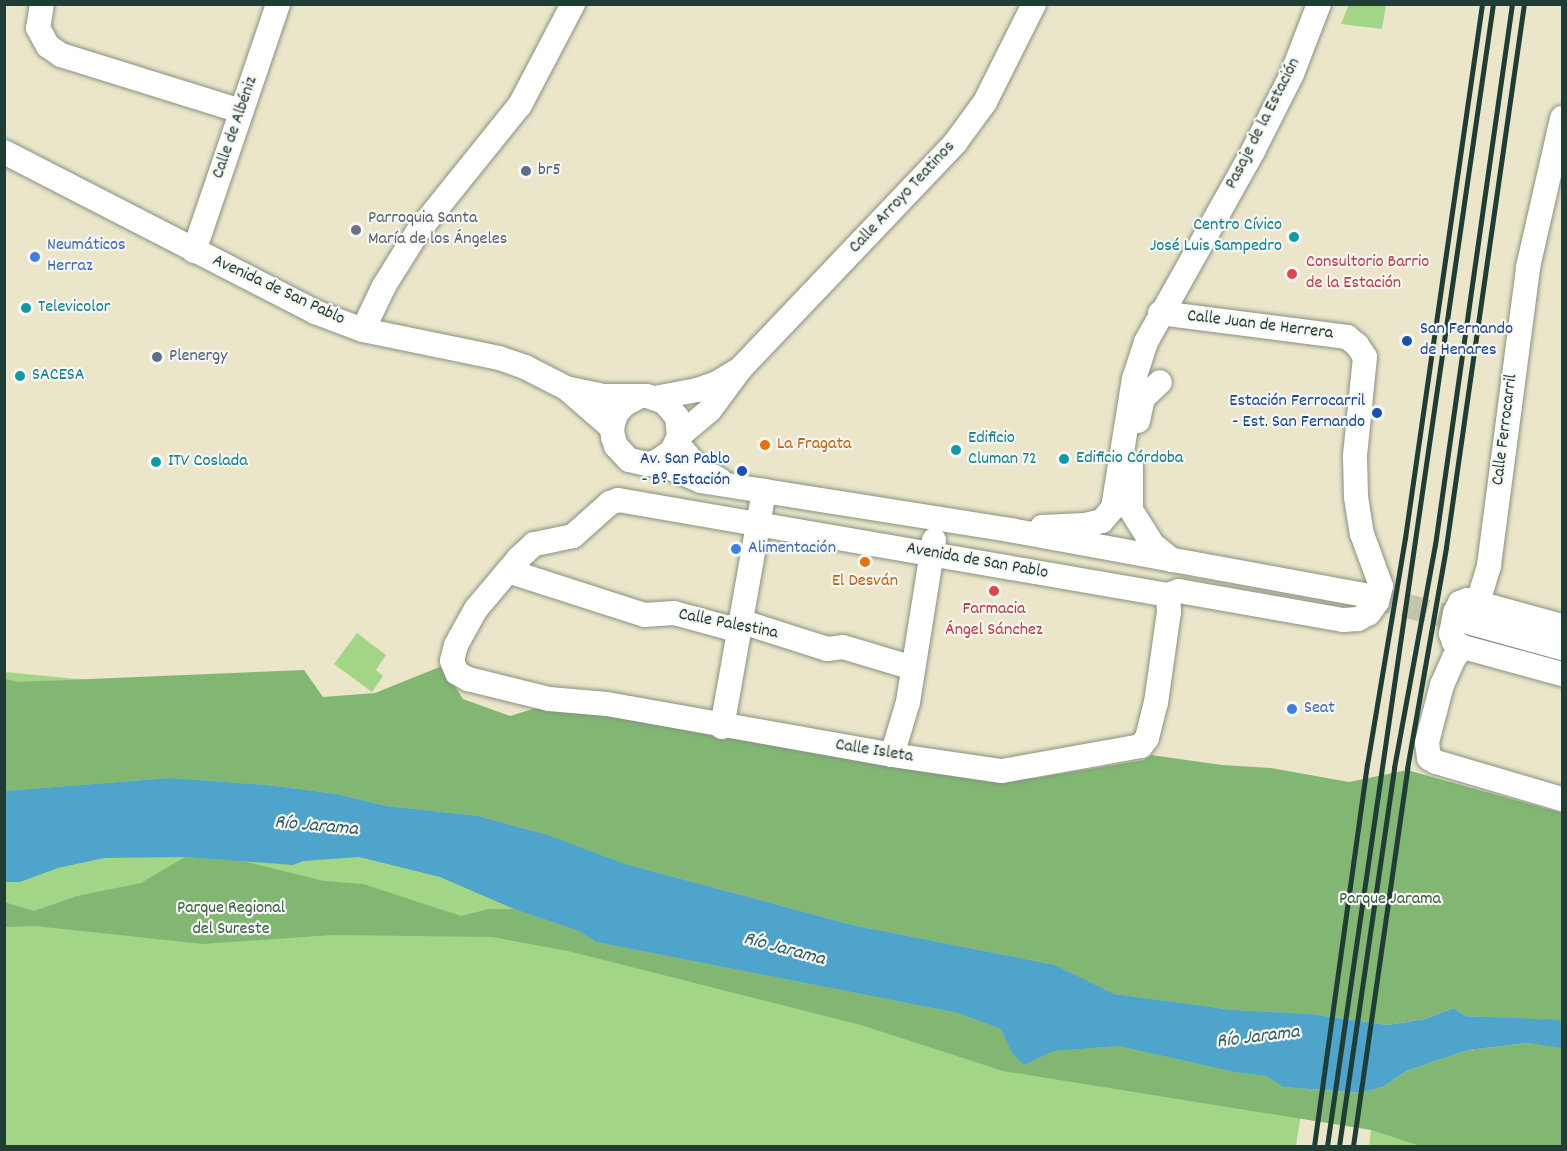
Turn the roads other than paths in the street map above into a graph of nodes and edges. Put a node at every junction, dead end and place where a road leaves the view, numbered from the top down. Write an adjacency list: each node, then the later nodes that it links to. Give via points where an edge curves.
1 (42, 4): 6 (street, via 38,28 48,46 61,55)
2 (278, 4): 6 (street, Calle de Albéniz)
3 (573, 4): 11 (street, via 520,105 417,233 384,286)
4 (1034, 4): 12 (street, Calle Arroyo Teatinos, via 985,102 955,143)
5 (1319, 4): 10 (street, Pasaje de la Estación, via 1292,74 1253,151)
6 (241, 111): 9 (street, Calle de Albéniz)
7 (1563, 118): 30 (street, Calle Ferrocarril, via 1528,267 1489,565)
8 (4, 152): 9 (street, Avenida de San Pablo)
9 (194, 251): 11 (street, Avenida de San Pablo, via 315,312)
10 (1160, 313): 23 (street, Pasaje de la Estación, via 1134,379 1113,508 1102,521 1085,525); 25 (street, Calle Juan de Herrera, via 1347,337 1357,345 1365,357 1355,456 1356,497)
11 (363, 330): 14 (street, Avenida de San Pablo, via 499,358)
12 (741, 368): 15 (street, Calle Arroyo Teatinos, via 697,390); 17 (street, Calle Arroyo Teatinos, via 710,410)
13 (1160, 382): 26 (street, via 1143,398 1138,417 1130,475 1131,510 1152,544)
14 (566, 388): 15 (street, Calle Arroyo Teatinos, via 602,396); 16 (street)
15 (646, 398): 16 (street, via 625,404 616,414); 17 (street, via 664,402 677,417)
16 (612, 428): 18 (street, via 621,454 638,463)
17 (678, 439): 18 (street, via 665,458); 19 (street, via 698,468)
18 (656, 462): 19 (street, via 687,477)
19 (729, 484): 20 (street, Avenida de San Pablo)
20 (764, 491): 21 (street, Avenida de San Pablo); 22 (street)
21 (938, 520): 23 (street, Avenida de San Pablo); 24 (street)
22 (758, 526): 24 (street, Avenida de San Pablo); 27 (street, Avenida de San Pablo, via 618,501 610,503 573,536 534,544); 32 (street)
23 (1010, 530): 26 (street, Avenida de San Pablo)
24 (932, 554): 28 (street, Avenida de San Pablo); 36 (street)
25 (1370, 556): 28 (street, Avenida de San Pablo, via 1381,586 1377,602 1358,619 1321,617 1179,591)
26 (1172, 560): 29 (street, Avenida de San Pablo)
27 (508, 572): 32 (street, Calle Palestina, via 644,615 674,613 729,628); 38 (street, Calle Isleta, via 476,609 456,645 452,661 457,673 481,684 549,699 607,704)
28 (1168, 595): 39 (street, Calle Isleta, via 1156,703 1147,738 1141,746 1002,771)
29 (1369, 596)
30 (1478, 602): 33 (street); 34 (street, via 1460,603 1455,613 1451,634 1454,642)
31 (1464, 621): 35 (street)
32 (740, 624): 36 (street, Calle Palestina, via 827,649 843,647); 38 (street)
33 (1563, 626)
34 (1463, 647): 37 (street); 40 (street, via 1442,685 1427,742 1429,758)
35 (1563, 648)
36 (913, 668): 39 (street, via 908,702)
37 (1563, 674)
38 (722, 726): 39 (street, Calle Isleta)
39 (892, 755)
40 (1563, 799)

